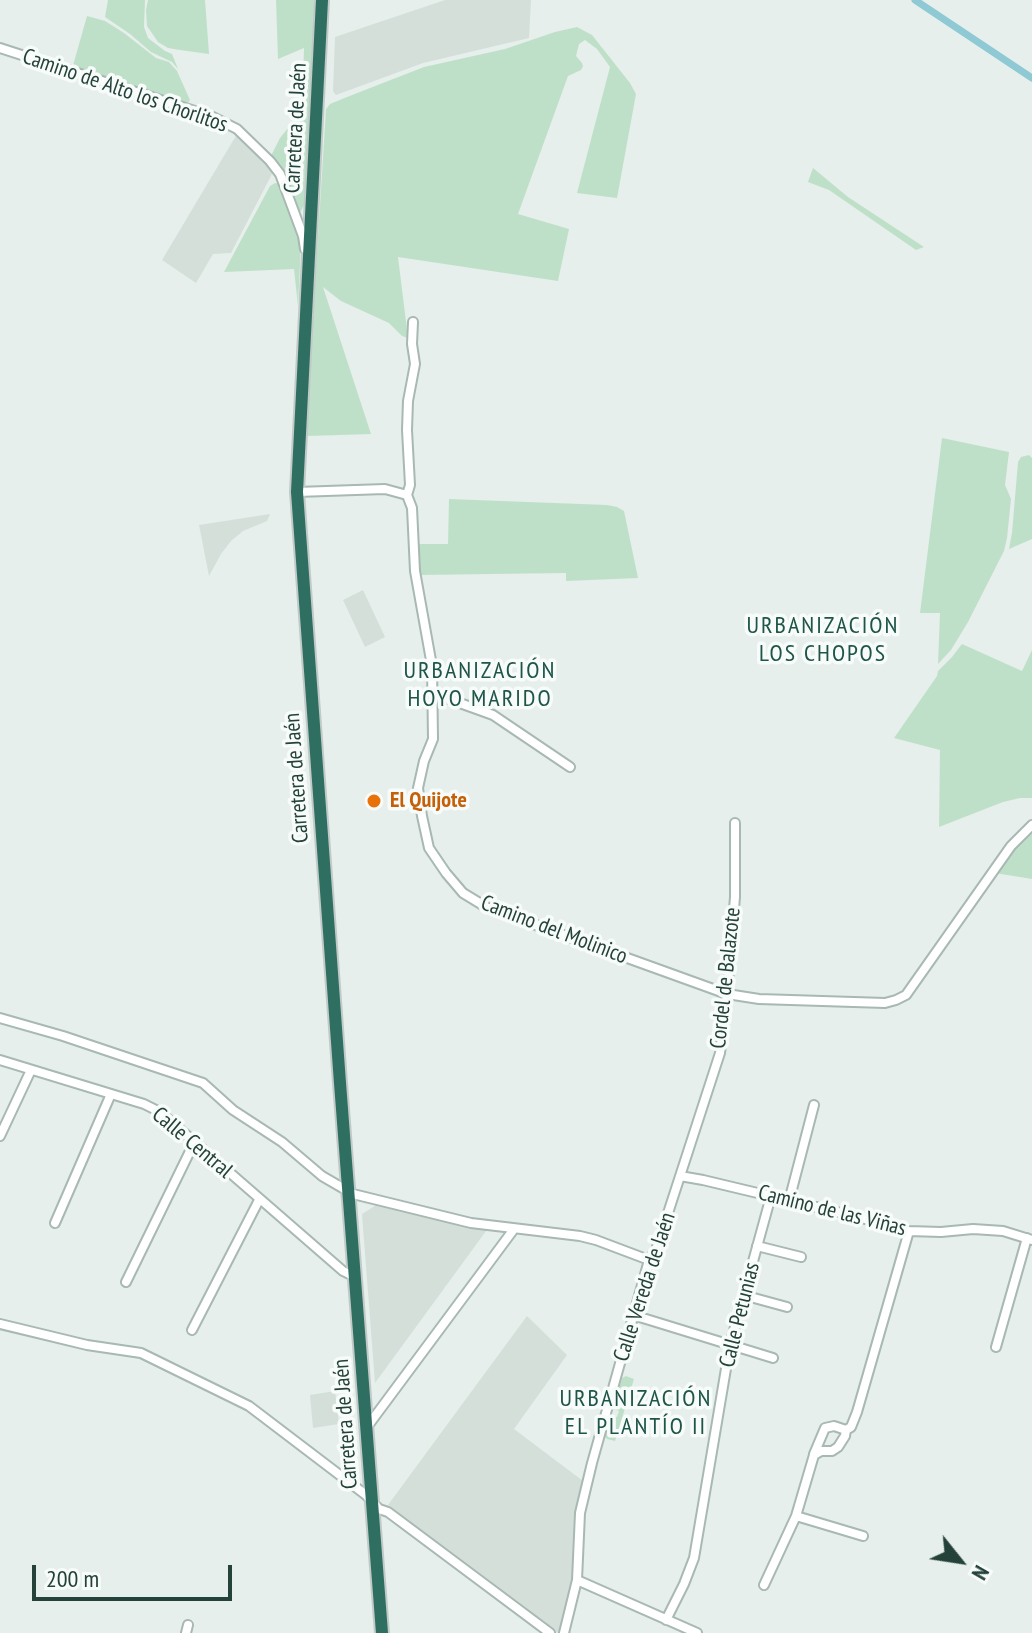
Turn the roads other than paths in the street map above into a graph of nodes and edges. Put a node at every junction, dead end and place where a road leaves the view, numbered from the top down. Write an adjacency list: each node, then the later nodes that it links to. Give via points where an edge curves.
1 (322, 0): 3 (highway, Carretera de Jaén)
2 (0, 48): 3 (street, Camino de Alto los Chorlitos, via 237,129 280,174)
3 (308, 265): 5 (highway, Carretera de Jaén)
4 (413, 322): 6 (street, Camino del Molinico)
5 (297, 492): 6 (street, via 385,489); 20 (highway, Carretera de Jaén)
6 (407, 495): 7 (street, Camino del Molinico)
7 (432, 693): 8 (street, via 493,715); 11 (street, Camino del Molinico, via 433,739 418,788 422,816 429,848 463,893 486,907)
8 (570, 767)
9 (735, 823): 11 (street, Cordel de Balazote)
10 (1032, 825): 11 (street, Camino del Molinico, via 1011,846 906,995 885,1003)
11 (727, 994): 19 (street, Cordel de Balazote, via 720,1053)
12 (0, 1018): 20 (street, via 203,1083)
13 (0, 1060): 14 (street, Calle Central)
14 (31, 1070): 15 (street, Calle Central); 17 (street)
15 (111, 1094): 18 (street, Calle Central, via 160,1112); 24 (street)
16 (814, 1105): 23 (street)
17 (0, 1136)
18 (194, 1143): 22 (street, Calle Central); 32 (street)
19 (680, 1176): 21 (street, Camino de las Viñas); 30 (street, Calle Vereda de Jaén)
20 (348, 1192): 25 (street); 31 (highway, Carretera de Jaén)
21 (771, 1196): 23 (street, Camino de las Viñas); 28 (street, Calle Petunias)
22 (259, 1200): 31 (street, Calle Central); 37 (street)
23 (789, 1201): 26 (street, Camino de las Viñas)
24 (55, 1223)
25 (514, 1229): 30 (street, via 580,1236); 41 (street)
26 (909, 1231): 27 (street, Camino de las Viñas, via 973,1229); 42 (street, via 857,1412)
27 (1029, 1239): 39 (street)
28 (757, 1246): 29 (street); 33 (street, Calle Petunias)
29 (801, 1257)
30 (649, 1260): 35 (street, Calle Vereda de Jaén)
31 (356, 1278): 41 (highway, Carretera de Jaén)
32 (126, 1282)
33 (743, 1295): 34 (street); 38 (street, Calle Petunias)
34 (787, 1307)
35 (633, 1315): 38 (street); 47 (street, Calle Vereda de Jaén, via 580,1513)
36 (0, 1324): 44 (street, via 141,1353 191,1376 249,1406)
37 (192, 1330)
38 (730, 1345): 40 (street); 49 (street, Calle Petunias, via 694,1558)
39 (996, 1347)
40 (773, 1358)
41 (367, 1427): 44 (highway, Carretera de Jaén)
42 (846, 1430): 43 (street, via 838,1447); 43 (street, via 825,1428)
43 (814, 1455): 45 (street)
44 (376, 1506): 50 (highway, Carretera de Jaén); 51 (street)
45 (796, 1516): 46 (street); 48 (street)
46 (863, 1536)
47 (577, 1580): 49 (street); 52 (street, Calle Vereda de Jaén)
48 (764, 1585)
49 (666, 1620): 53 (street)
50 (382, 1633)
51 (550, 1633)
52 (564, 1633)
53 (697, 1633)

